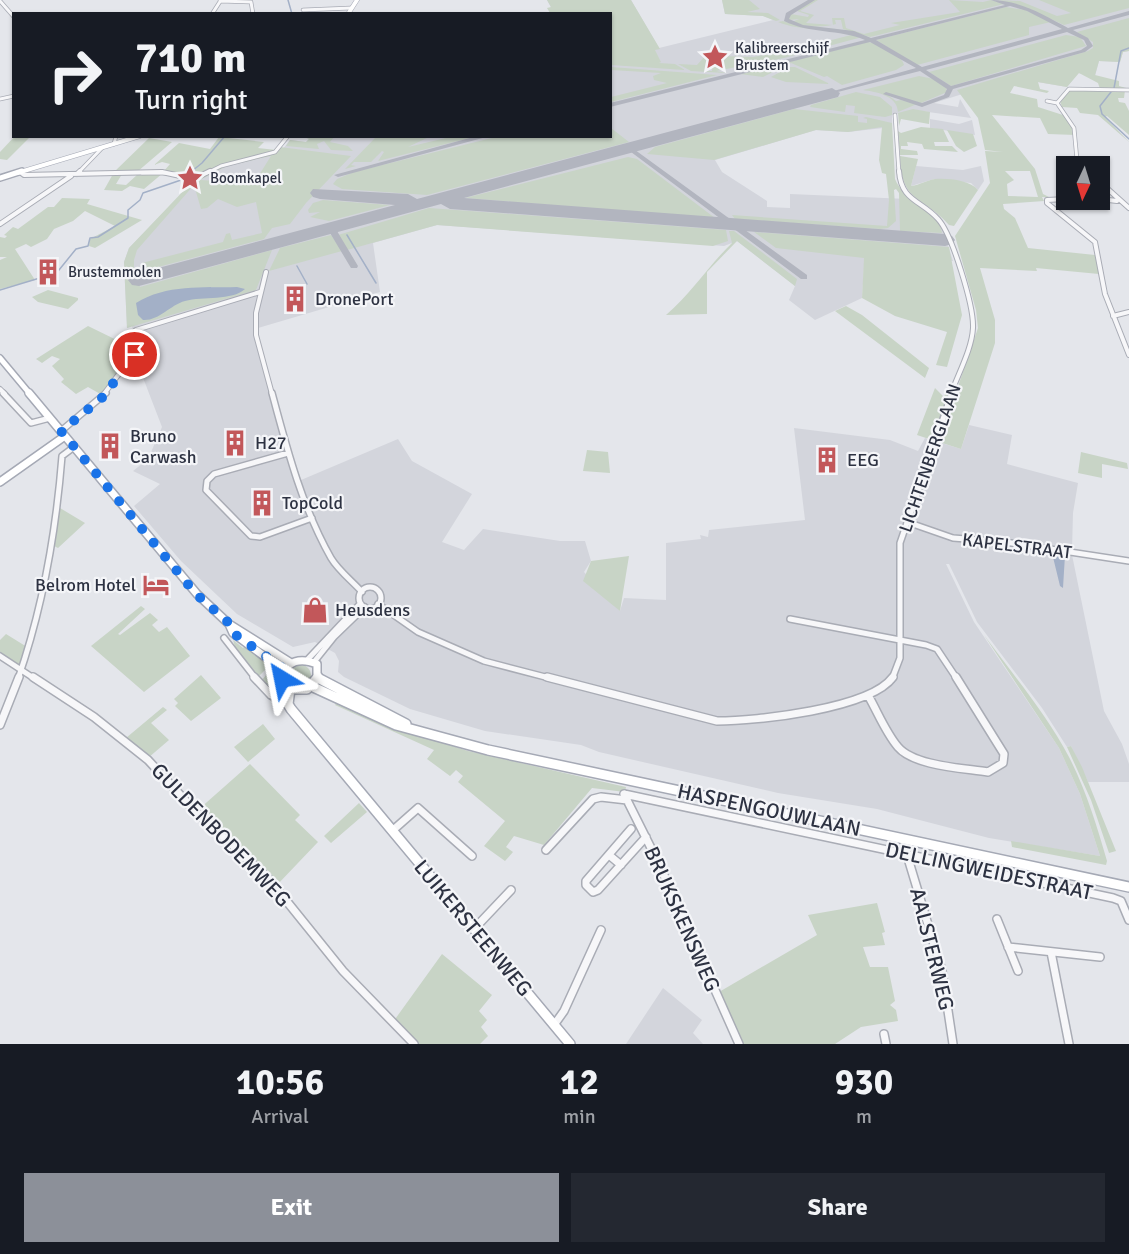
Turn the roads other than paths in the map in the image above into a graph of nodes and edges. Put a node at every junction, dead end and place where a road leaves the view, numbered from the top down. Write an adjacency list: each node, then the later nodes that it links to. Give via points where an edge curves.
1 (357, 0): 5 (main road)
2 (0, 1): 8 (street)
3 (220, 1): 4 (street)
4 (252, 1)
5 (351, 8): 6 (street); 7 (main road)
6 (303, 10)
7 (349, 12)
8 (12, 14)
9 (1129, 90): 11 (street, via 1069,89)
10 (1047, 101): 11 (street)
11 (1057, 103): 19 (street, via 1076,128)
12 (895, 115): 44 (street, LICHTENBERGLAAN, via 898,181 907,195 937,217 947,230 973,322 969,345)
13 (116, 138): 16 (street)
14 (134, 138): 16 (main road)
15 (286, 138): 18 (street)
16 (114, 144): 17 (main road)
17 (102, 148): 20 (main road); 21 (street)
18 (278, 149): 21 (street, via 221,166 194,179 162,172)
19 (1077, 156)
20 (20, 172): 21 (street); 22 (main road)
21 (73, 176): 30 (street)
22 (0, 177)
23 (1110, 192): 26 (street)
24 (1056, 200): 27 (street, via 1047,200)
25 (1110, 200): 26 (street)
26 (1119, 201): 28 (street)
27 (1056, 208)
28 (1129, 208)
29 (1058, 210): 34 (street, via 1095,242 1099,272)
30 (0, 224)
31 (266, 272): 32 (street)
32 (260, 292): 39 (street, via 132,332 136,351 108,392); 41 (street, via 258,350)
33 (1129, 312): 34 (street)
34 (1113, 316): 35 (street)
35 (1129, 355)
36 (0, 358): 38 (main road)
37 (0, 389): 38 (street, via 31,423)
38 (50, 418): 39 (main road)
39 (63, 434): 40 (main road); 42 (main road)
40 (74, 447): 50 (main road, via 175,570); 56 (street, via 62,456 52,542)
41 (288, 453): 43 (street); 43 (street, via 214,474 207,481 206,490 251,536 260,537)
42 (0, 482)
43 (312, 518): 46 (street, via 332,560)
44 (907, 522): 45 (street, KAPELSTRAAT, via 953,538); 52 (street, LICHTENBERGLAAN, via 900,543)
45 (1129, 561)
46 (362, 592): 47 (street, via 379,590 382,598); 48 (street, via 358,598)
47 (378, 604): 48 (street); 61 (street, LICHTENBERGLAAN, via 427,636 484,661 717,721 749,721)
48 (362, 605): 54 (street)
49 (790, 619): 52 (street)
50 (230, 624): 55 (main road); 57 (main road, via 233,633)
51 (224, 638): 62 (street, LUIKERSTEENWEG, via 267,692 281,703)
52 (900, 640): 61 (street, LICHTENBERGLAAN, via 895,673); 61 (street, via 939,652 1003,749 1003,763 988,772 907,755 897,746)
53 (0, 656): 56 (street, GULDENBODEMWEG)
54 (311, 661): 55 (main road); 58 (main road, via 318,667)
55 (291, 663): 57 (main road)
56 (22, 671): 63 (street); 86 (street, GULDENBODEMWEG, via 94,717 148,760 268,878 343,970)
57 (284, 671): 60 (main road, via 284,683)
58 (318, 678): 59 (main road); 64 (main road, HASPENGOUWLAAN)
59 (311, 686): 60 (main road); 64 (main road, HASPENGOUWLAAN, via 379,718)
60 (294, 690): 62 (main road)
61 (869, 697)
62 (291, 704): 67 (main road, LUIKERSTEENWEG)
63 (0, 725)
64 (410, 727): 74 (main road, HASPENGOUWLAAN, via 488,750)
65 (626, 797): 68 (street, BRUKSKENSWEG); 69 (street, DELLINGWEIDESTRAAT, via 593,799); 71 (street, DELLINGWEIDESTRAAT)
66 (632, 829): 70 (street)
67 (392, 831): 72 (street, via 418,808); 78 (main road, LUIKERSTEENWEG)
68 (646, 837): 73 (street); 88 (street, BRUKSKENSWEG)
69 (546, 850)
70 (609, 855): 73 (street); 73 (street, via 586,881 593,892)
71 (907, 855): 77 (street, DELLINGWEIDESTRAAT, via 1113,897 1121,901); 90 (street, AALSTERWEG, via 942,971)
72 (472, 856)
73 (621, 865)
74 (1129, 887)
75 (511, 890): 78 (street)
76 (997, 919): 80 (street)
77 (1129, 920)
78 (474, 929): 84 (main road, LUIKERSTEENWEG)
79 (601, 930): 84 (street)
80 (1008, 947): 81 (street); 83 (street)
81 (1051, 952): 82 (street); 91 (street)
82 (1100, 957)
83 (1018, 972)
84 (554, 1025): 87 (main road, LUIKERSTEENWEG)
85 (884, 1034): 89 (street)
86 (414, 1044)
87 (570, 1044)
88 (739, 1044)
89 (886, 1044)
90 (952, 1044)
91 (1069, 1044)

